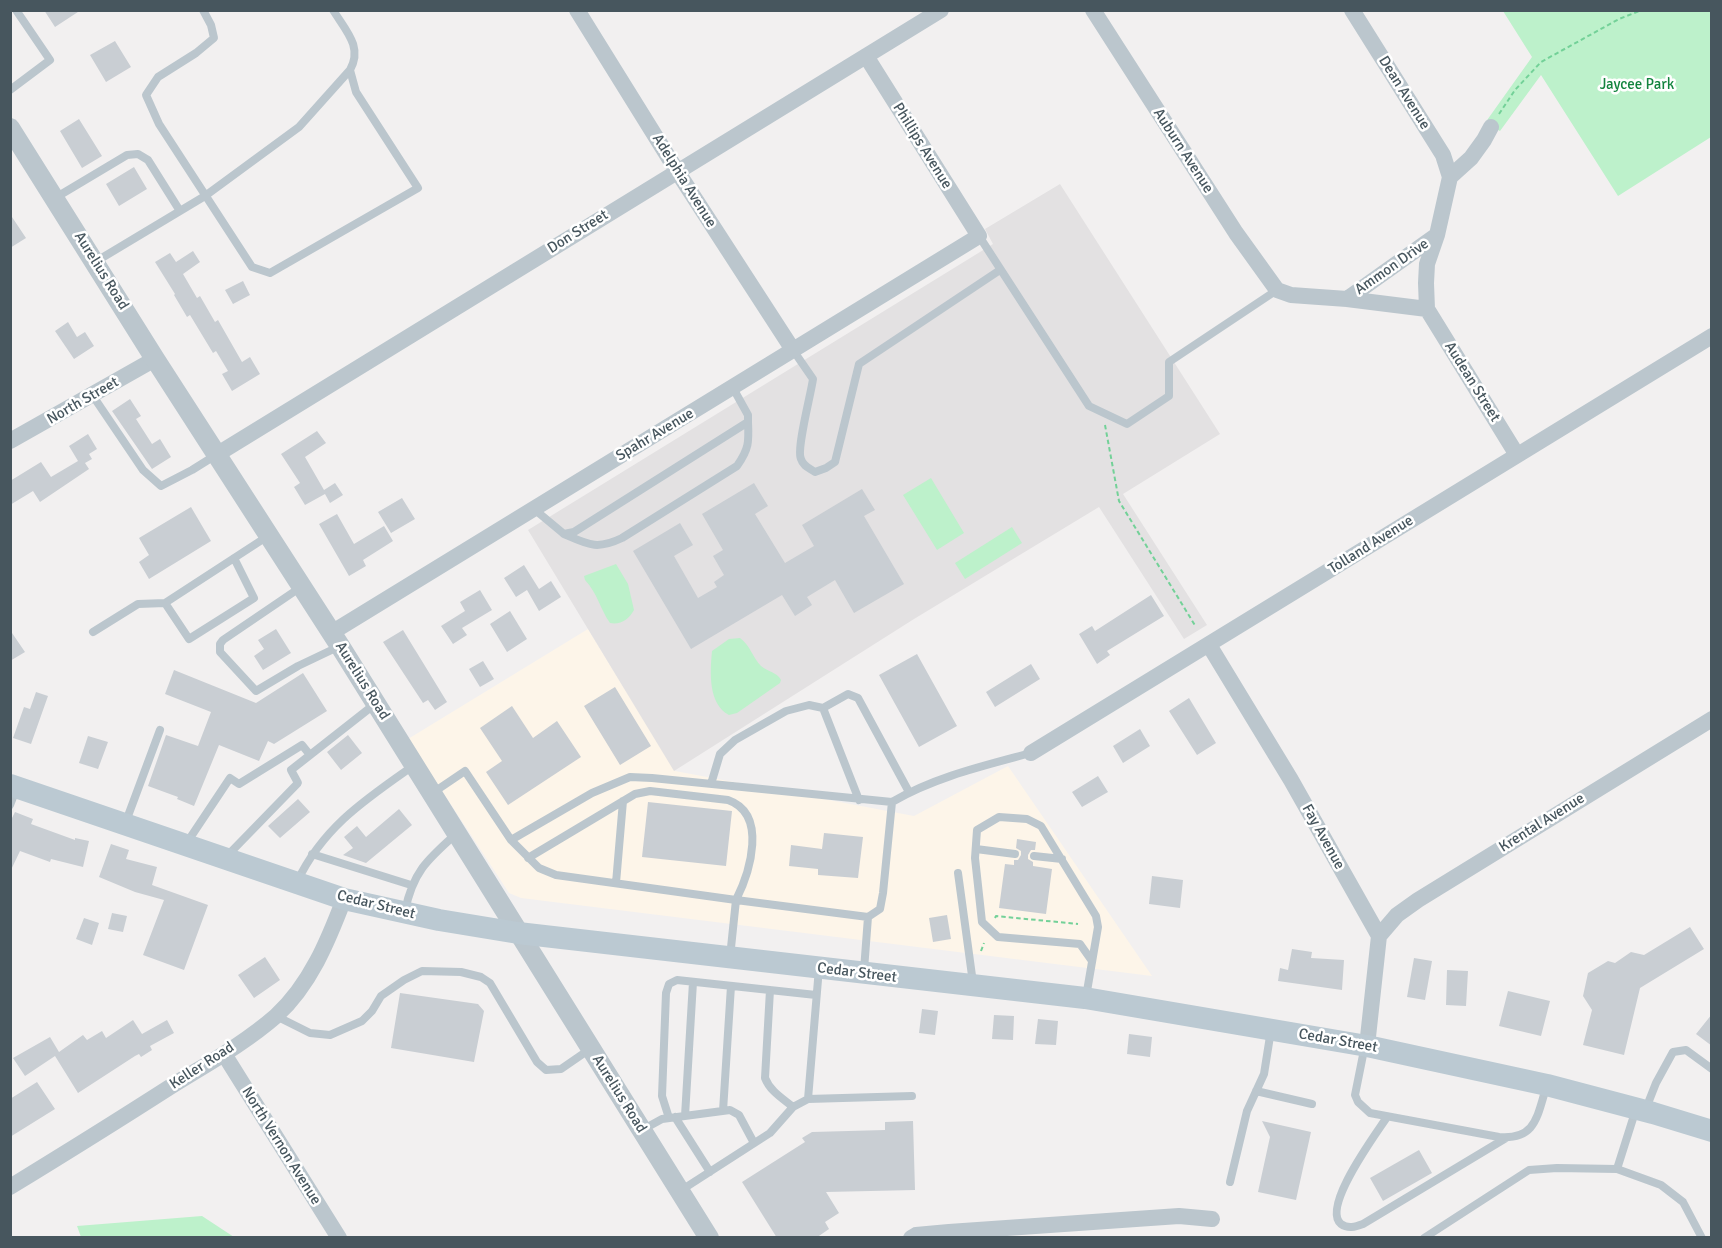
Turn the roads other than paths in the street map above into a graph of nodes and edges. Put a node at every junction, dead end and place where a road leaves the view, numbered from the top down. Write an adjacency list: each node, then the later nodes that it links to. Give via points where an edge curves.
1 (16, 10): 10 (lane, via 50,60)
2 (203, 10): 15 (lane, via 214,38 158,77 146,95 159,124)
3 (333, 10): 9 (lane, via 354,45 356,59)
4 (577, 10): 13 (street, Adelphia Avenue)
5 (941, 10): 8 (street, Don Street)
6 (1093, 10): 22 (street, Auburn Avenue)
7 (1352, 10): 14 (street, Dean Avenue, via 1443,155)
8 (866, 56): 13 (street, Don Street); 19 (street, Phillips Avenue)
9 (350, 70): 15 (lane, via 299,127); 15 (lane, via 356,92 418,188 270,273 252,267)
10 (10, 90)
11 (1491, 127): 14 (street, via 1471,158)
12 (10, 128): 16 (street, Aurelius Road)
13 (677, 171): 26 (street, Adelphia Avenue); 32 (street, Don Street)
14 (1450, 177): 18 (street, Ammon Drive)
15 (205, 196): 17 (lane)
16 (55, 198): 17 (lane, via 127,155 138,153 148,160); 20 (street, Aurelius Road)
17 (180, 211): 20 (lane)
18 (1437, 235): 23 (street, Ammon Drive); 24 (street, Ammon Drive, via 1427,264)
19 (979, 236): 21 (lane); 26 (street, Spahr Avenue)
20 (95, 262): 27 (street, Aurelius Road)
21 (1000, 270): 22 (lane, via 1089,406 1127,424 1169,396 1169,362); 26 (lane, via 859,364 835,462 815,472 800,459 799,448 813,379)
22 (1277, 290): 23 (street, Ammon Drive, via 1291,295)
23 (1347, 299): 24 (street, Ammon Drive)
24 (1427, 309): 33 (street, Audean Street)
25 (1712, 336): 33 (street, Tolland Avenue)
26 (793, 350): 28 (street, Spahr Avenue)
27 (155, 359): 29 (street, North Street); 32 (street, Aurelius Road)
28 (733, 388): 30 (lane); 34 (street, Spahr Avenue)
29 (93, 396): 31 (street, North Street); 32 (lane, via 142,470 161,486)
30 (748, 422): 35 (lane, via 574,532); 35 (lane, via 749,443 738,466 622,538 606,546 591,546)
31 (10, 441)
32 (216, 455): 36 (street, Aurelius Road)
33 (1517, 455): 42 (street, Tolland Avenue)
34 (534, 508): 35 (lane); 41 (street, Spahr Avenue)
35 (564, 534)
36 (268, 536): 37 (lane); 38 (street, Aurelius Road)
37 (234, 558): 39 (lane); 39 (lane, via 254,598 189,639)
38 (302, 587): 41 (street, Aurelius Road); 41 (lane, via 223,640 220,652 256,691)
39 (165, 603): 40 (lane, via 138,604)
40 (93, 632)
41 (335, 639): 43 (street, Aurelius Road)
42 (1209, 645): 47 (street, Tolland Avenue); 77 (street, Fay Avenue)
43 (376, 704): 48 (lane); 49 (street, Aurelius Road)
44 (823, 708): 50 (lane, via 809,705 786,711 735,740 720,754); 52 (lane, via 848,694 858,698); 54 (lane)
45 (1712, 719): 77 (street, Krental Avenue, via 1418,900 1396,915)
46 (160, 730): 57 (lane)
47 (1030, 753): 52 (lane)
48 (310, 755): 60 (lane, via 302,745 239,784 230,778); 66 (lane, via 291,770 298,783)
49 (414, 765): 53 (street, Aurelius Road); 62 (lane, via 340,820)
50 (711, 784): 54 (lane); 59 (lane, via 630,777 592,792)
51 (13, 792): 57 (main road, Cedar Street)
52 (909, 792): 56 (lane)
53 (431, 794): 58 (street, Aurelius Road); 59 (lane, via 465,771)
54 (859, 800): 56 (lane)
55 (623, 801): 65 (lane); 70 (lane); 73 (lane, via 650,791 739,804 751,822 752,836 746,880)
56 (892, 802): 75 (lane, via 880,909)
57 (125, 824): 60 (main road, Cedar Street)
58 (456, 834): 71 (lane, via 431,856); 76 (street, Aurelius Road)
59 (511, 840): 65 (lane)
60 (185, 845): 66 (main road, Cedar Street)
61 (976, 849): 63 (lane); 67 (lane, via 977,830 999,817 1027,819 1041,825); 79 (lane, via 982,922 998,937 1080,944)
62 (312, 854): 69 (lane); 71 (lane)
63 (1015, 854)
64 (1034, 856): 67 (lane)
65 (528, 858): 70 (lane, via 556,875)
66 (225, 859): 69 (main road, Cedar Street)
67 (1062, 859): 79 (lane, via 1096,915 1098,927)
68 (958, 873): 84 (lane)
69 (297, 882): 72 (main road, Cedar Street)
70 (616, 883): 73 (lane)
71 (411, 885): 74 (lane)
72 (344, 898): 74 (main road, Cedar Street); 88 (street, Keller Road, via 313,969)
73 (736, 900): 75 (lane); 78 (lane)
74 (404, 912): 76 (main road, Cedar Street)
75 (868, 916): 81 (lane)
76 (518, 933): 78 (main road, Cedar Street); 91 (street, Aurelius Road)
77 (1379, 936): 90 (street)
78 (730, 957): 80 (main road, Cedar Street)
79 (1092, 961): 87 (lane)
80 (819, 968): 81 (main road, Cedar Street); 86 (lane)
81 (863, 974): 84 (main road, Cedar Street)
82 (693, 982): 83 (lane); 102 (lane); 104 (lane, via 677,980 669,984 666,993 662,1096)
83 (731, 986): 85 (lane); 101 (lane)
84 (973, 986): 87 (main road, Cedar Street)
85 (770, 990): 86 (lane); 99 (lane, via 765,1078 773,1092)
86 (816, 995): 97 (lane)
87 (1085, 998): 89 (main road, Cedar Street)
88 (276, 1016): 91 (lane, via 310,1033 330,1035 362,1021 381,996 422,971 461,972 490,983 537,1062 546,1070 561,1069); 92 (street, Keller Road)
89 (1271, 1030): 90 (main road, Cedar Street); 95 (lane, via 1264,1074)
90 (1366, 1046): 94 (main road, Cedar Street); 103 (lane, via 1355,1095 1364,1109)
91 (590, 1049): 105 (street, Aurelius Road)
92 (224, 1054): 112 (street, Keller Road); 115 (street, North Vernon Avenue)
93 (1712, 1069): 100 (lane, via 1686,1050 1673,1052)
94 (1547, 1084): 100 (main road, Cedar Street); 107 (lane, via 1530,1129 1516,1138)
95 (1256, 1092): 98 (lane); 111 (lane, via 1247,1111)
96 (912, 1096): 97 (lane)
97 (808, 1099): 99 (lane)
98 (1312, 1104)
99 (793, 1107): 108 (lane, via 770,1133)
100 (1641, 1110): 106 (main road, Cedar Street); 109 (lane)
101 (723, 1111): 102 (lane); 108 (lane, via 739,1115)
102 (685, 1116): 104 (lane)
103 (1387, 1117): 107 (lane); 107 (lane, via 1355,1164 1341,1193 1335,1209 1343,1226 1363,1224)
104 (672, 1118): 105 (lane); 110 (lane)
105 (642, 1130): 113 (street, Aurelius Road)
106 (1712, 1131)
107 (1506, 1138)
108 (754, 1143): 110 (lane)
109 (1617, 1169): 118 (lane, via 1529,1170); 119 (lane, via 1661,1185 1683,1202)
110 (710, 1172): 113 (lane)
111 (1230, 1182)
112 (10, 1187)
113 (680, 1191): 116 (street, Aurelius Road)
114 (1212, 1219): 117 (street, via 1179,1216)
115 (339, 1238)
116 (709, 1238)
117 (910, 1238)
118 (1424, 1238)
119 (1702, 1238)

